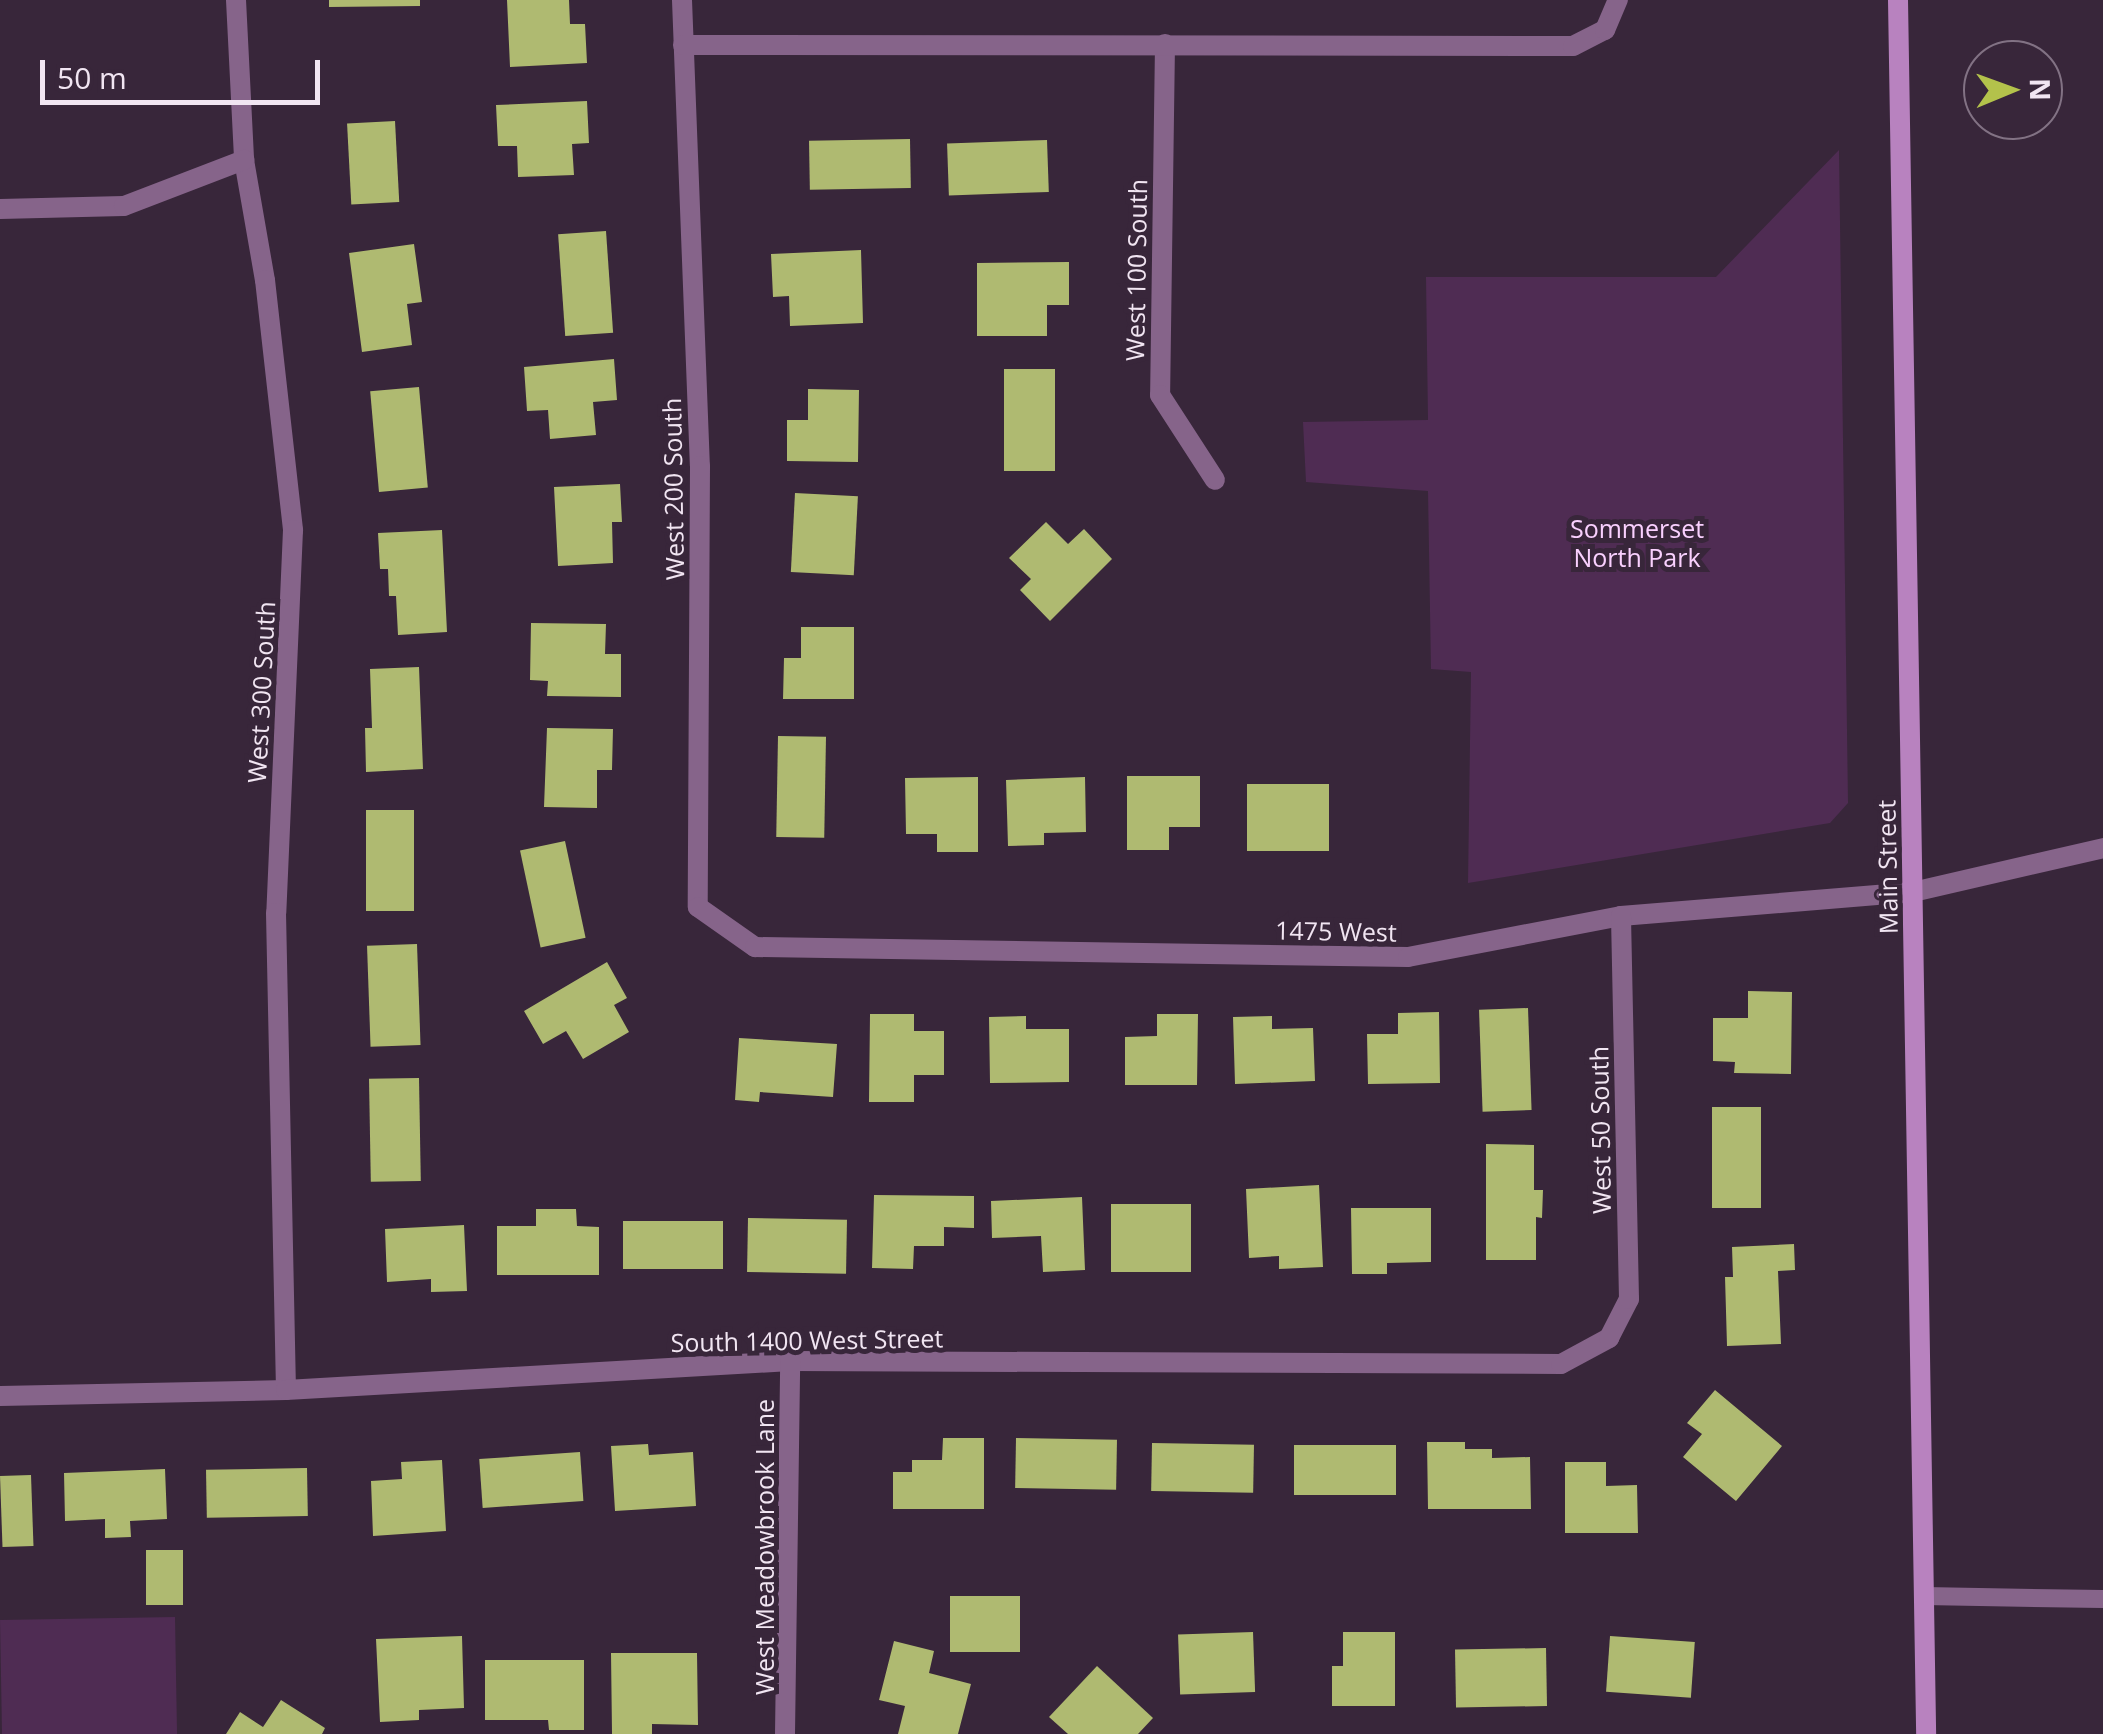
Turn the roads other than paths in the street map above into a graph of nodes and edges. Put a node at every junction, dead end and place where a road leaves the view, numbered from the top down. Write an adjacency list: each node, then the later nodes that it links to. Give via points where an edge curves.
1 (236, 0): 7 (street, West 300 South)
2 (682, 0): 6 (street, West 200 South)
3 (1618, 0): 5 (street, via 1605,30 1573,46)
4 (1898, 0): 11 (main road, Main Street)
5 (1165, 44): 6 (street); 9 (street, West 100 South, via 1160,395)
6 (683, 45): 13 (street, West 200 South, via 700,466 698,907)
7 (244, 160): 8 (street, via 124,206); 16 (street, West 300 South, via 265,280 293,530 276,913)
8 (0, 210)
9 (1214, 480)
10 (2103, 848): 11 (street, 1475 West)
11 (1913, 892): 12 (street, 1475 West); 18 (main road, Main Street)
12 (1620, 916): 13 (street, 1475 West, via 1408,957); 14 (street, West 50 South, via 1629,1299)
13 (755, 947)
14 (1609, 1338): 15 (street, South 1400 West Street, via 1561,1364)
15 (790, 1361): 16 (street, South 1400 West Street); 20 (street, West Meadowbrook Lane)
16 (286, 1390): 17 (street, South 1400 West Street)
17 (0, 1396)
18 (1924, 1596): 19 (lane); 21 (main road, Main Street)
19 (2103, 1599)
20 (786, 1734)
21 (1926, 1734)

